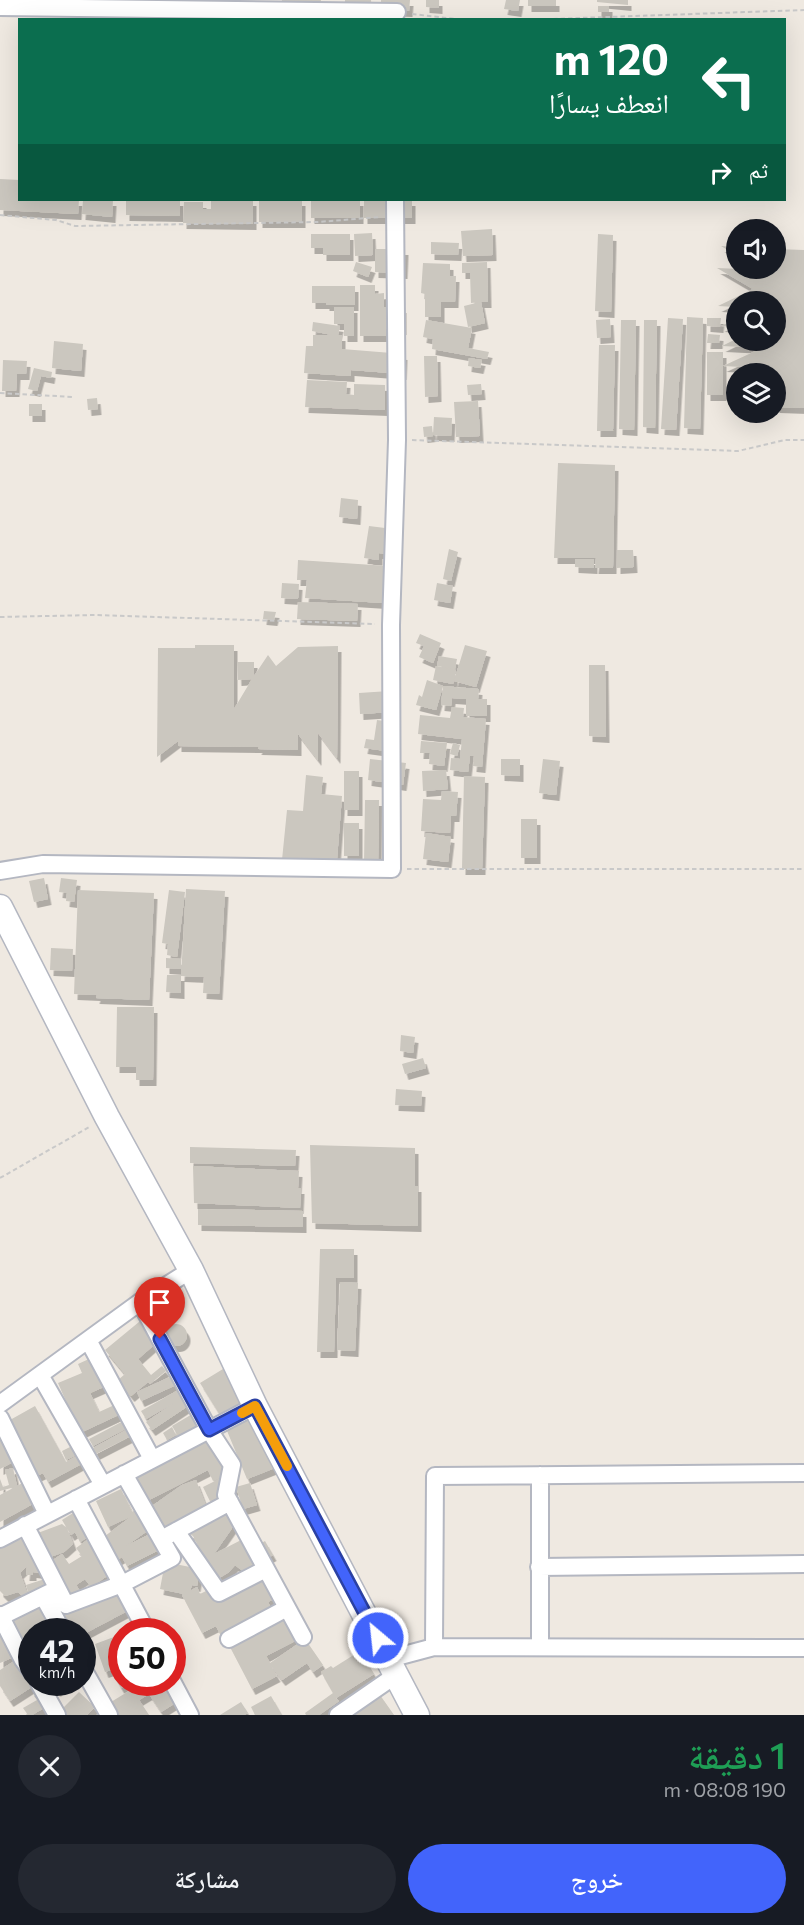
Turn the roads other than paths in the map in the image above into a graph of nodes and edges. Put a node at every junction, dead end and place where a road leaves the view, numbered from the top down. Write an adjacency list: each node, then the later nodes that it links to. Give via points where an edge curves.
1 (0, 8): 2 (street)
2 (397, 11)
3 (395, 208): 4 (street, via 397,440 391,625 392,870 43,864)
4 (0, 871)
5 (0, 907): 6 (main road, via 107,1117)
6 (191, 1270): 7 (street); 11 (main road)
7 (140, 1302): 8 (street); 13 (street)
8 (88, 1340): 9 (street); 14 (street)
9 (40, 1375): 10 (street); 18 (street)
10 (0, 1404)
11 (255, 1406): 13 (street); 40 (main road)
12 (0, 1418): 21 (street)
13 (209, 1430): 14 (street); 20 (street, via 232,1465 226,1495)
14 (152, 1459): 16 (street)
15 (804, 1473): 17 (street)
16 (124, 1474): 18 (street); 23 (street)
17 (540, 1475): 26 (street); 36 (street, via 435,1476)
18 (103, 1485): 19 (street)
19 (76, 1499): 21 (street); 28 (street)
20 (230, 1502): 23 (street); 27 (street)
21 (47, 1514): 22 (street)
22 (25, 1526): 24 (street); 29 (street)
23 (168, 1535): 27 (street, via 219,1593); 28 (street, via 172,1558)
24 (0, 1539)
25 (804, 1564): 26 (street)
26 (540, 1567): 37 (street)
27 (266, 1569): 30 (street)
28 (122, 1584): 29 (street, via 66,1605); 33 (street)
29 (50, 1592): 31 (street); 32 (street)
30 (287, 1608): 34 (street); 35 (street)
31 (0, 1616): 39 (street)
32 (58, 1618)
33 (140, 1618)
34 (303, 1637)
35 (229, 1639)
36 (434, 1647): 37 (street); 40 (street)
37 (540, 1647): 38 (street)
38 (804, 1648)
39 (18, 1650)
40 (393, 1667): 47 (street); 48 (main road)
41 (96, 1692): 45 (street)
42 (46, 1696): 44 (street)
43 (180, 1696): 46 (street)
44 (57, 1715)
45 (109, 1715)
46 (190, 1715)
47 (338, 1715)
48 (417, 1715)

